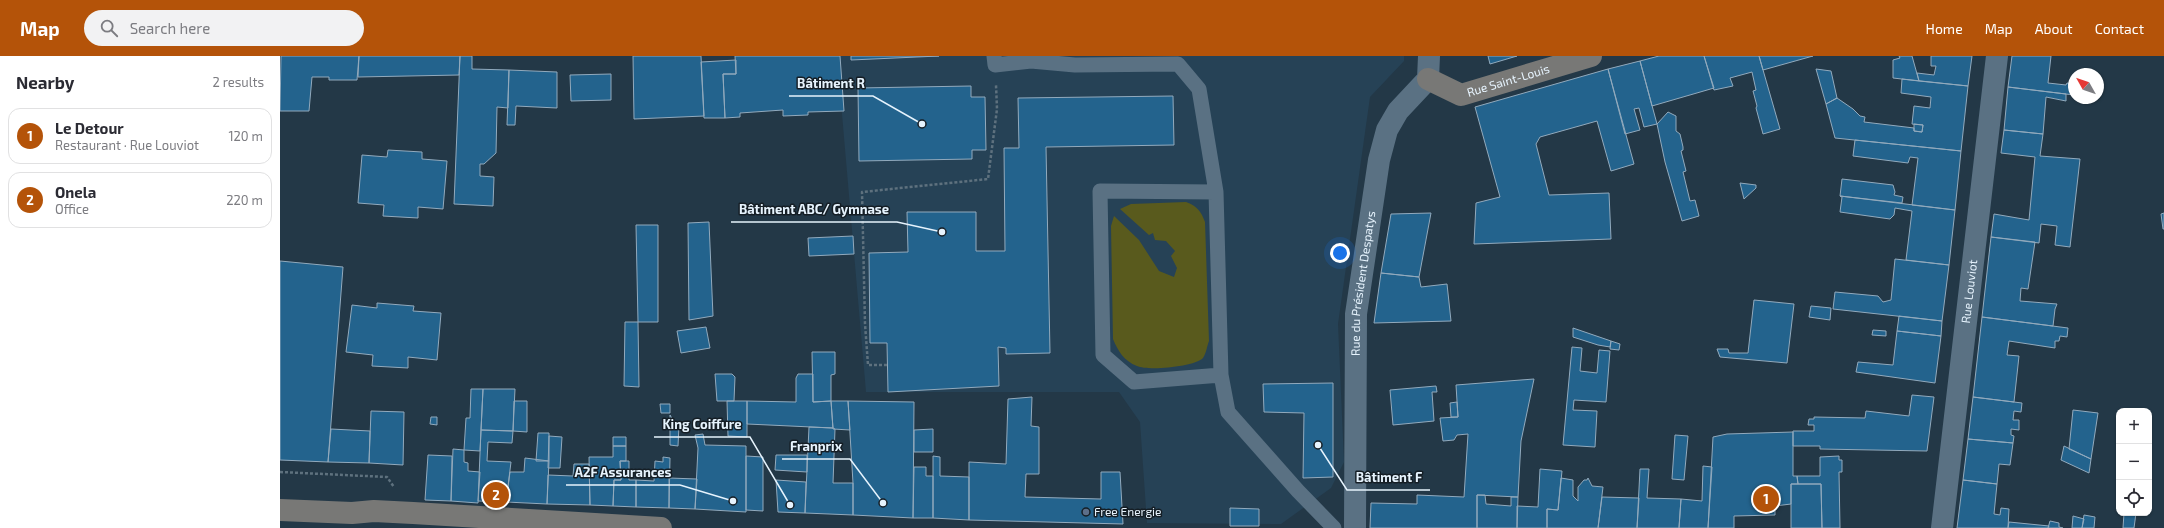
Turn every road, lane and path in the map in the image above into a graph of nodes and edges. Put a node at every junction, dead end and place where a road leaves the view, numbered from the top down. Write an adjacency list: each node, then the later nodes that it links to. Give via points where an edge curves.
1 (1429, 56): 5 (street)
2 (1591, 56): 5 (main road, Rue Saint-Louis, via 1461,95)
3 (1997, 56): 15 (street, Rue Louviot)
4 (995, 60): 6 (lane, via 1074,64 1178,64 1199,90); 7 (path, via 997,109 988,178 862,192 868,365)
5 (1428, 79): 14 (street, Rue du Président Despatys, via 1394,118 1387,130 1379,160 1356,314)
6 (1216, 192): 8 (lane); 8 (lane, via 1100,191 1103,347 1104,355 1134,382)
7 (887, 365)
8 (1221, 375): 13 (lane, via 1228,412)
9 (280, 472): 11 (path, via 387,477)
10 (280, 510): 11 (main road)
11 (412, 512): 12 (main road)
12 (661, 528)
13 (1334, 528)
14 (1354, 528)
15 (1942, 528)

